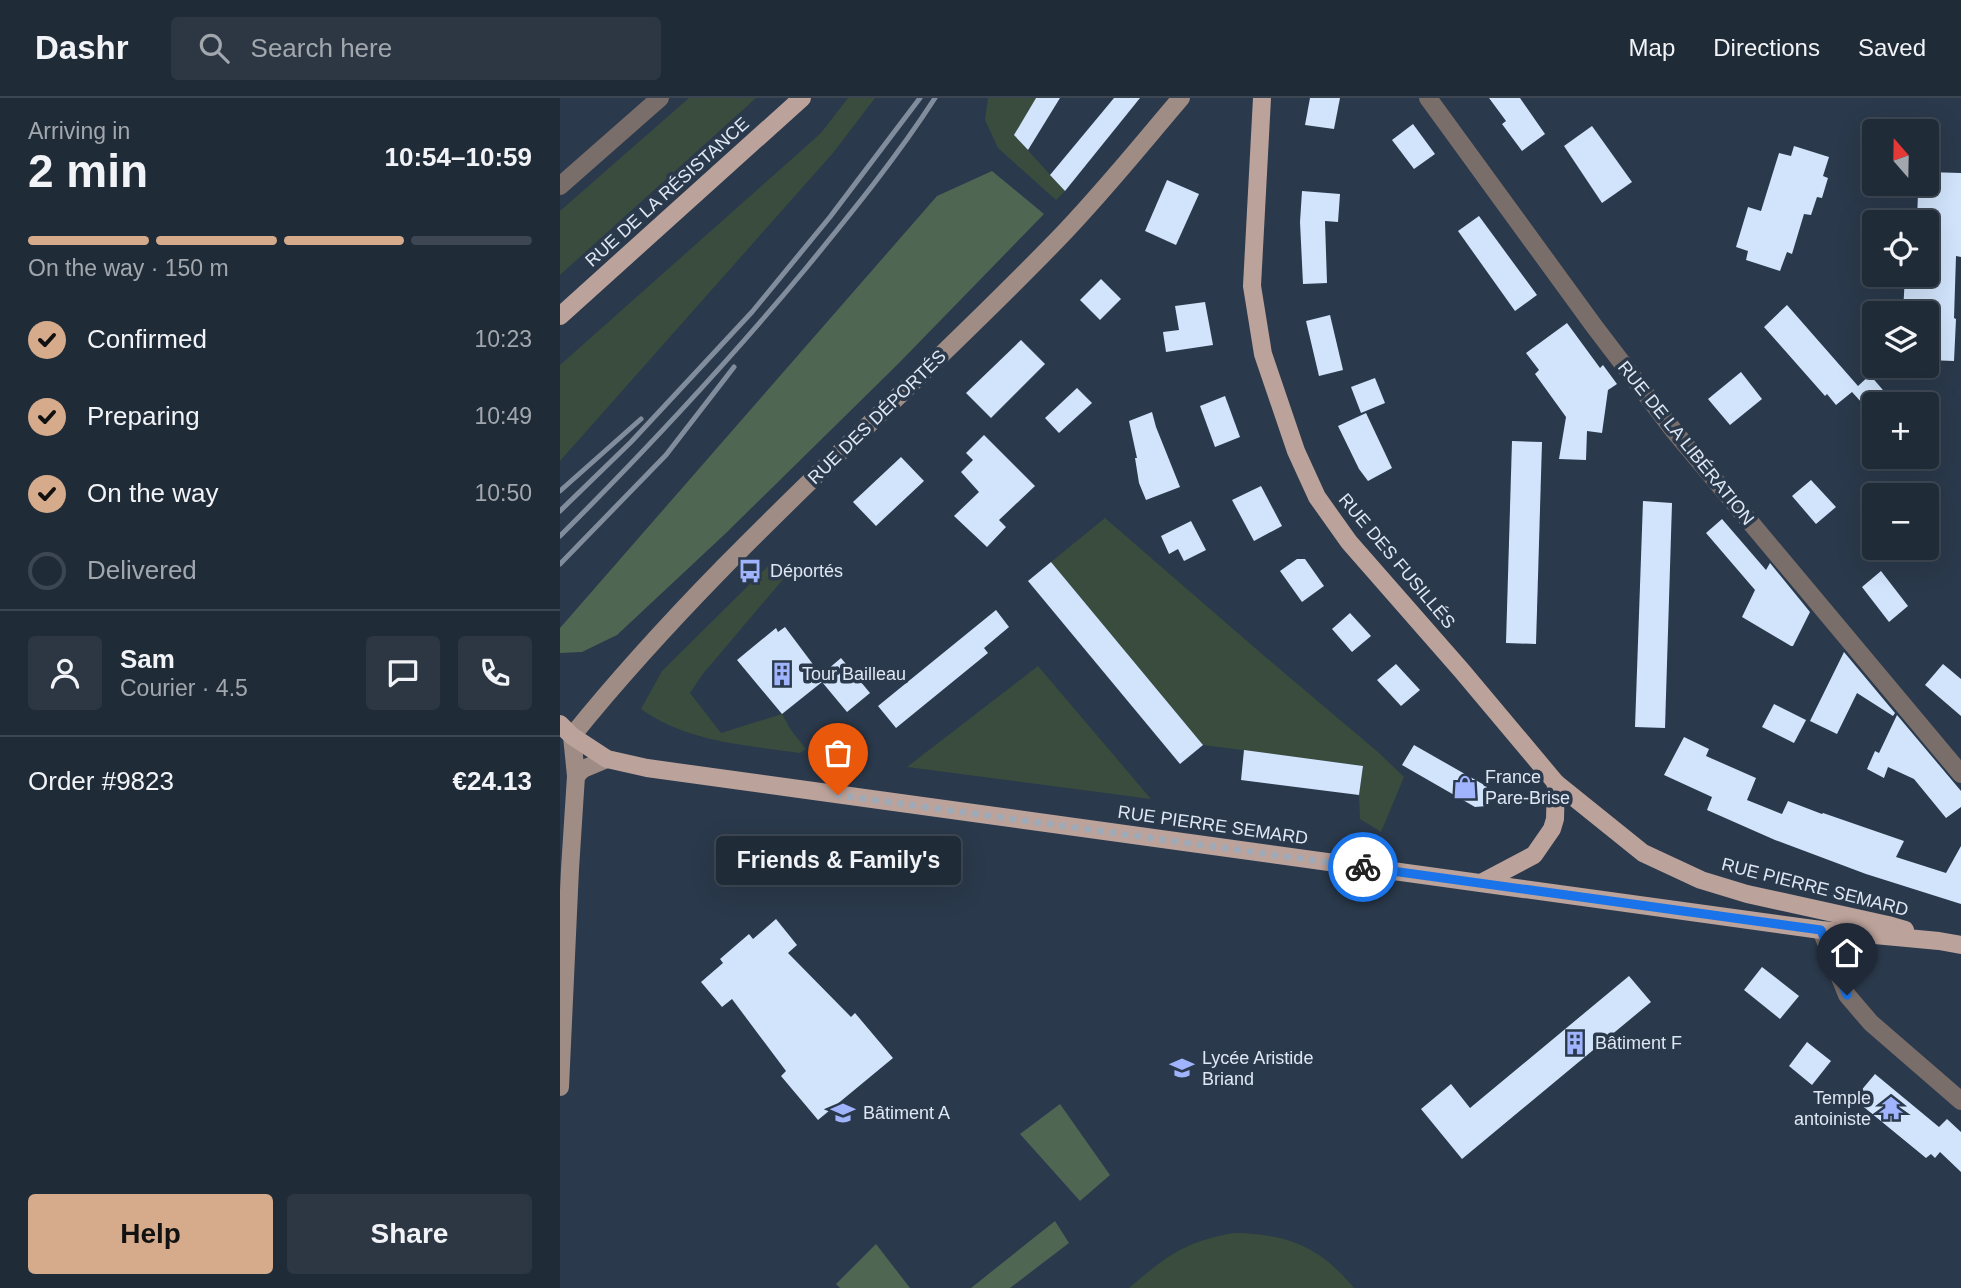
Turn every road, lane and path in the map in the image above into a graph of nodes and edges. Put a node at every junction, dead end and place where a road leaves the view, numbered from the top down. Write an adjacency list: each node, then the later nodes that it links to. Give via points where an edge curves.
1 (660, 98): 6 (street)
2 (1181, 98): 8 (main road, RUE DES DÉPORTÉS, via 1056,242)
3 (1262, 98): 12 (main road, RUE DES FUSILLÉS, via 1252,286 1263,355 1296,451 1317,497 1349,542)
4 (1429, 98): 10 (street, RUE DE LA LIBÉRATION, via 1674,431)
5 (798, 101): 7 (main road, RUE DE LA RÉSISTANCE)
6 (560, 186)
7 (560, 316)
8 (566, 730): 9 (main road, RUE PIERRE SEMARD); 11 (main road)
9 (607, 759): 11 (main road); 16 (main road, RUE PIERRE SEMARD, via 673,772)
10 (1961, 774)
11 (576, 776): 15 (main road)
12 (1556, 783): 14 (main road, RUE DES FUSILLÉS); 16 (main road, via 1552,829 1534,855)
13 (560, 840): 15 (main road)
14 (1643, 853): 18 (main road, RUE PIERRE SEMARD, via 1701,880 1747,894)
15 (570, 869): 20 (main road)
16 (1481, 883): 17 (main road, RUE PIERRE SEMARD)
17 (1821, 930): 18 (main road, RUE PIERRE SEMARD); 21 (street, via 1847,995 1871,1023)
18 (1939, 941): 19 (main road, RUE PIERRE SEMARD)
19 (1961, 945)
20 (560, 1087)
21 (1961, 1101)

